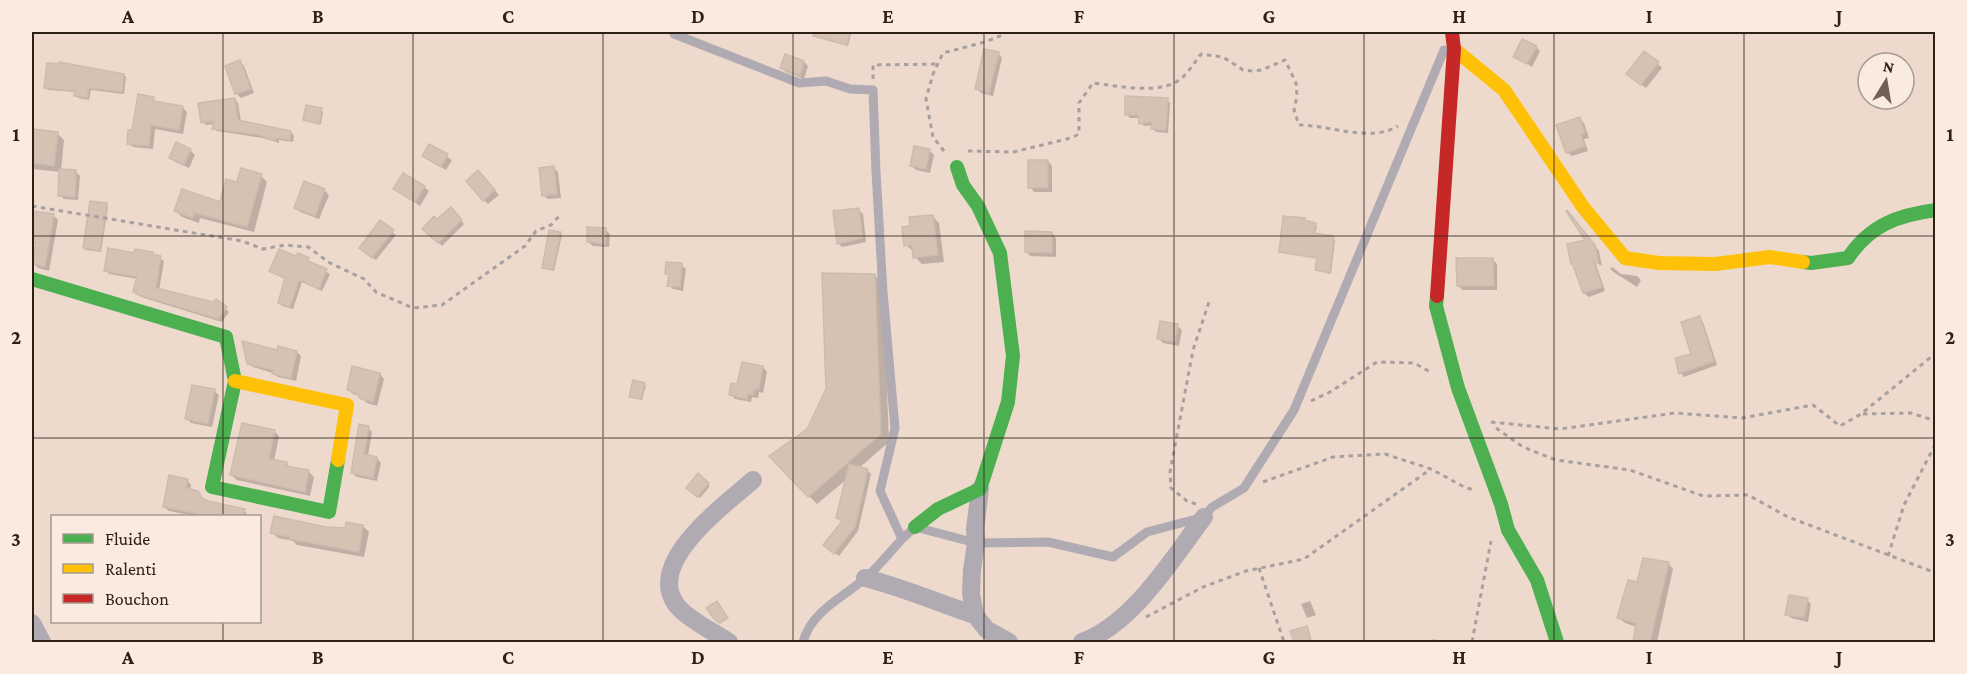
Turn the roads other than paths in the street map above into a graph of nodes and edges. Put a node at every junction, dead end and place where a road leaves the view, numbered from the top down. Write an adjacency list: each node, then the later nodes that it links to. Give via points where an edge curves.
1 (1452, 32): 3 (street); 10 (lane, via 1294,410 1244,488)
2 (674, 34): 12 (lane, via 799,83 826,81 850,89 873,90 895,428 880,491)
3 (1454, 49): 5 (street, via 1504,90 1583,207 1625,258 1715,264 1770,257 1811,263 1848,258 1875,228); 22 (street, via 1436,306 1458,388 1508,530 1537,580)
4 (957, 166): 9 (street, via 963,186 978,206 1000,253 1013,356 1008,402)
5 (1935, 210)
6 (32, 279): 7 (street, via 226,337)
7 (235, 381): 7 (street, via 212,487 328,512 347,405)
8 (753, 480): 18 (street, via 687,541 671,571 672,598 682,611)
9 (980, 489): 11 (street, via 938,509); 13 (street)
10 (1208, 512): 13 (lane, via 1147,532 1113,557 1048,542); 21 (street, via 1134,608)
11 (915, 527): 12 (lane); 13 (lane)
12 (902, 539): 14 (lane)
13 (976, 543): 15 (street, via 972,582)
14 (865, 578): 15 (street); 19 (lane, via 824,609)
15 (975, 615): 20 (street, via 987,630)
16 (32, 623): 17 (street)
17 (42, 642)
18 (729, 642)
19 (803, 642)
20 (1009, 642)
21 (1082, 642)
22 (1557, 642)

